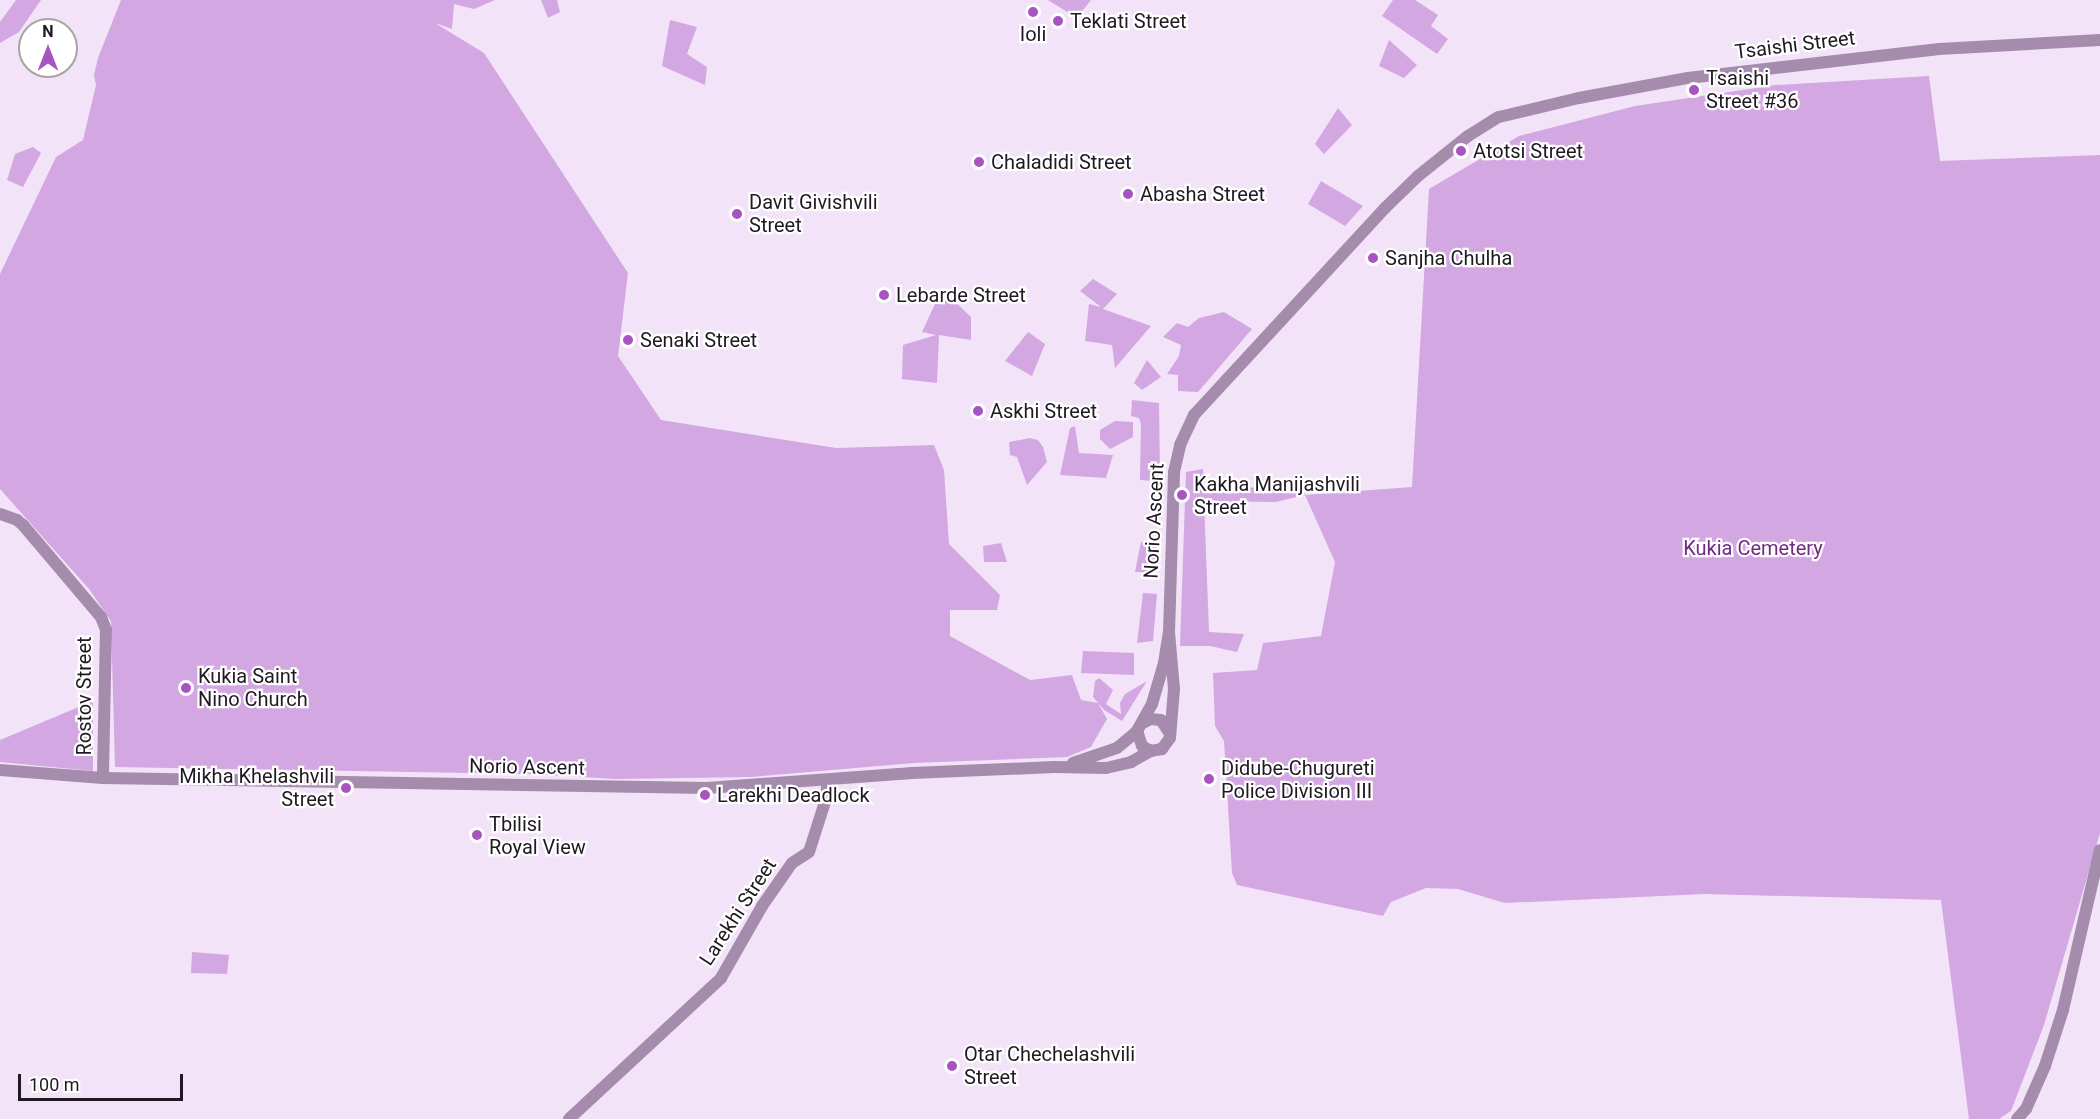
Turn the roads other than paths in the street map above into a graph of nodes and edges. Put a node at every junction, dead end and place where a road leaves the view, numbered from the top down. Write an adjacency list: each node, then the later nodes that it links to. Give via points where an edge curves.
1 (2100, 40): 2 (street, Tsaishi Street, via 1939,49 1744,70 1659,82 1499,117 1468,136 1393,200)
2 (1194, 415): 4 (street, Norio Ascent, via 1180,445 1174,472)
3 (0, 514): 10 (street, Rostov Street, via 24,525 101,617 106,630)
4 (1169, 632): 5 (street, Norio Ascent, via 1158,687); 6 (street, Norio Ascent, via 1174,689)
5 (1139, 728): 6 (street, via 1150,719 1161,720); 7 (street, via 1142,746); 8 (street, Norio Ascent, via 1117,748)
6 (1170, 734): 7 (street, via 1165,746)
7 (1151, 751): 8 (street, Norio Ascent, via 1131,762 1106,768)
8 (1054, 767): 11 (street, Norio Ascent)
9 (0, 770): 10 (street, Norio Ascent)
10 (103, 778): 11 (street, Norio Ascent, via 612,788 707,788)
11 (828, 781): 13 (street, Larekhi Street, via 809,852 792,863 721,978)
12 (2100, 850): 14 (street, via 2063,1010 2045,1066 2026,1109)
13 (569, 1119)
14 (2017, 1119)

